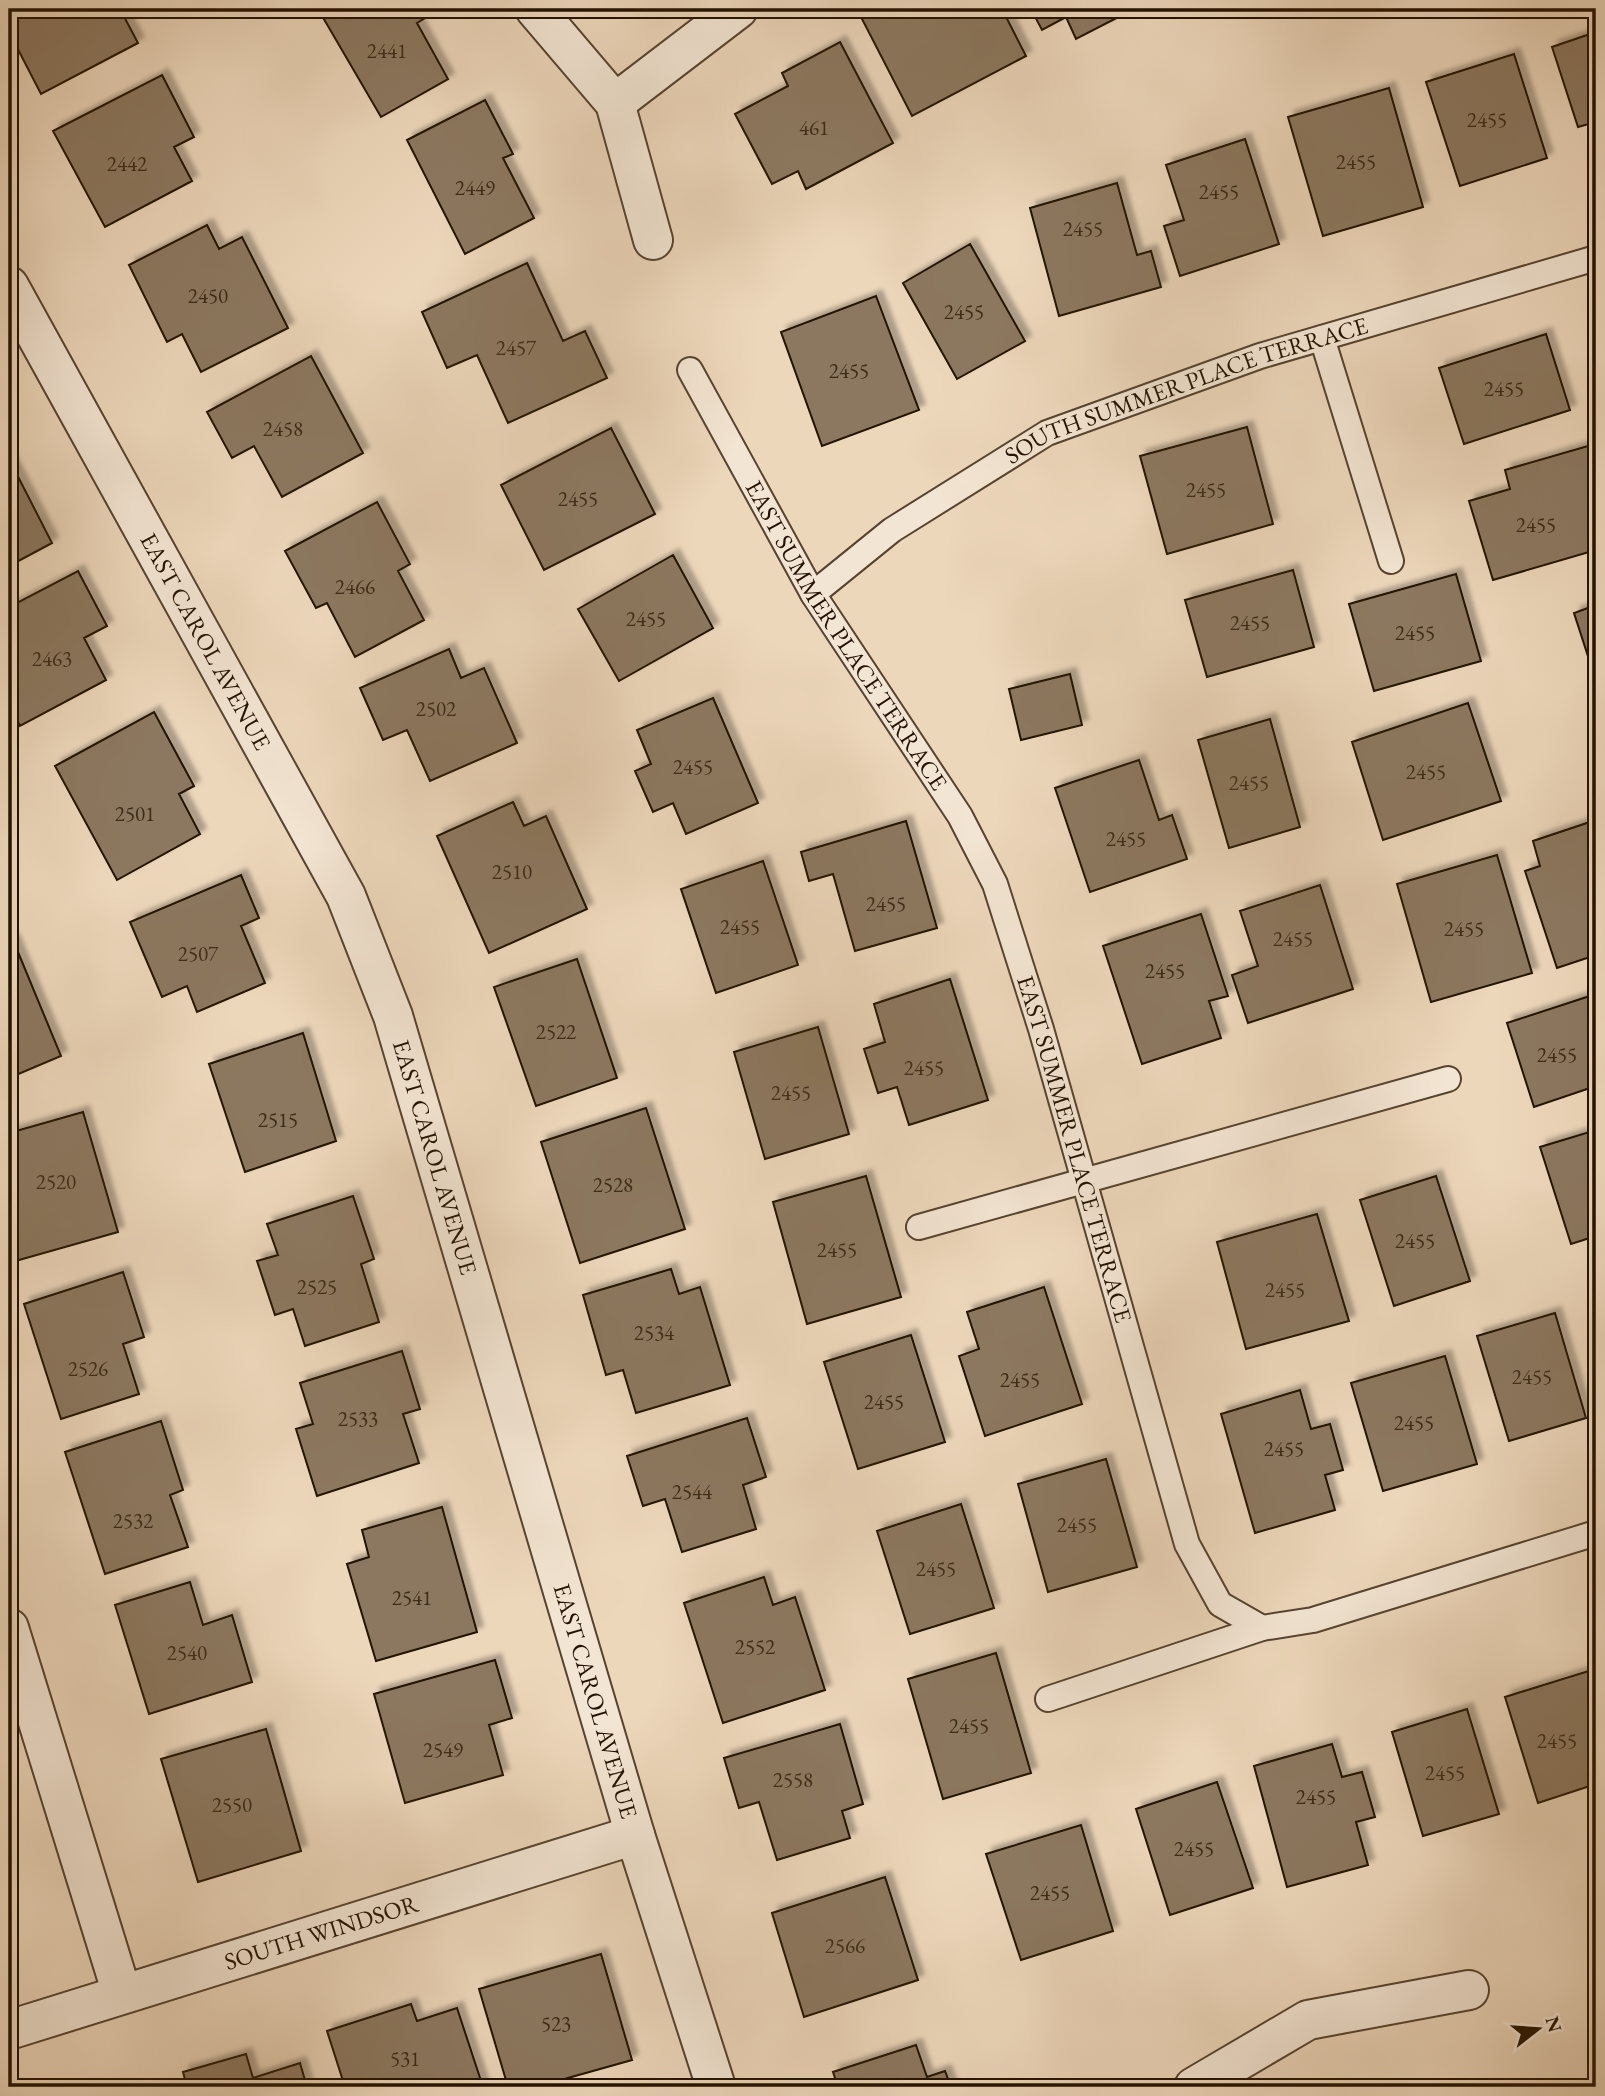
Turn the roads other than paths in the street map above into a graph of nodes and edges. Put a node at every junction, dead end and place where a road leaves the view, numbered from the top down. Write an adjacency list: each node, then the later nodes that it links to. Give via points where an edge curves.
1 (535, 9): 3 (street)
2 (738, 9): 3 (street)
3 (615, 103): 4 (street)
4 (653, 240)
5 (1596, 258): 7 (lane, SOUTH SUMMER PLACE TERRACE)
6 (9, 286): 18 (street, EAST CAROL AVENUE, via 346,896 393,1016)
7 (1322, 338): 9 (lane); 10 (lane, SOUTH SUMMER PLACE TERRACE, via 1259,356 1047,433 892,530)
8 (690, 370): 10 (lane, EAST SUMMER PLACE TERRACE)
9 (1391, 561)
10 (813, 594): 12 (lane, EAST SUMMER PLACE TERRACE, via 960,816 995,884)
11 (1448, 1079): 12 (lane)
12 (1084, 1181): 13 (lane); 16 (lane, EAST SUMMER PLACE TERRACE, via 1187,1545 1220,1604)
13 (919, 1227)
14 (1596, 1533): 16 (lane, via 1313,1620)
15 (9, 1628): 20 (street)
16 (1262, 1628): 17 (lane)
17 (1048, 1699)
18 (635, 1835): 20 (street, SOUTH WINDSOR); 22 (street, EAST CAROL AVENUE)
19 (1469, 1990): 23 (street, via 1308,2020)
20 (122, 1994): 21 (street, SOUTH WINDSOR)
21 (9, 2030)
22 (716, 2087)
23 (1194, 2087)

